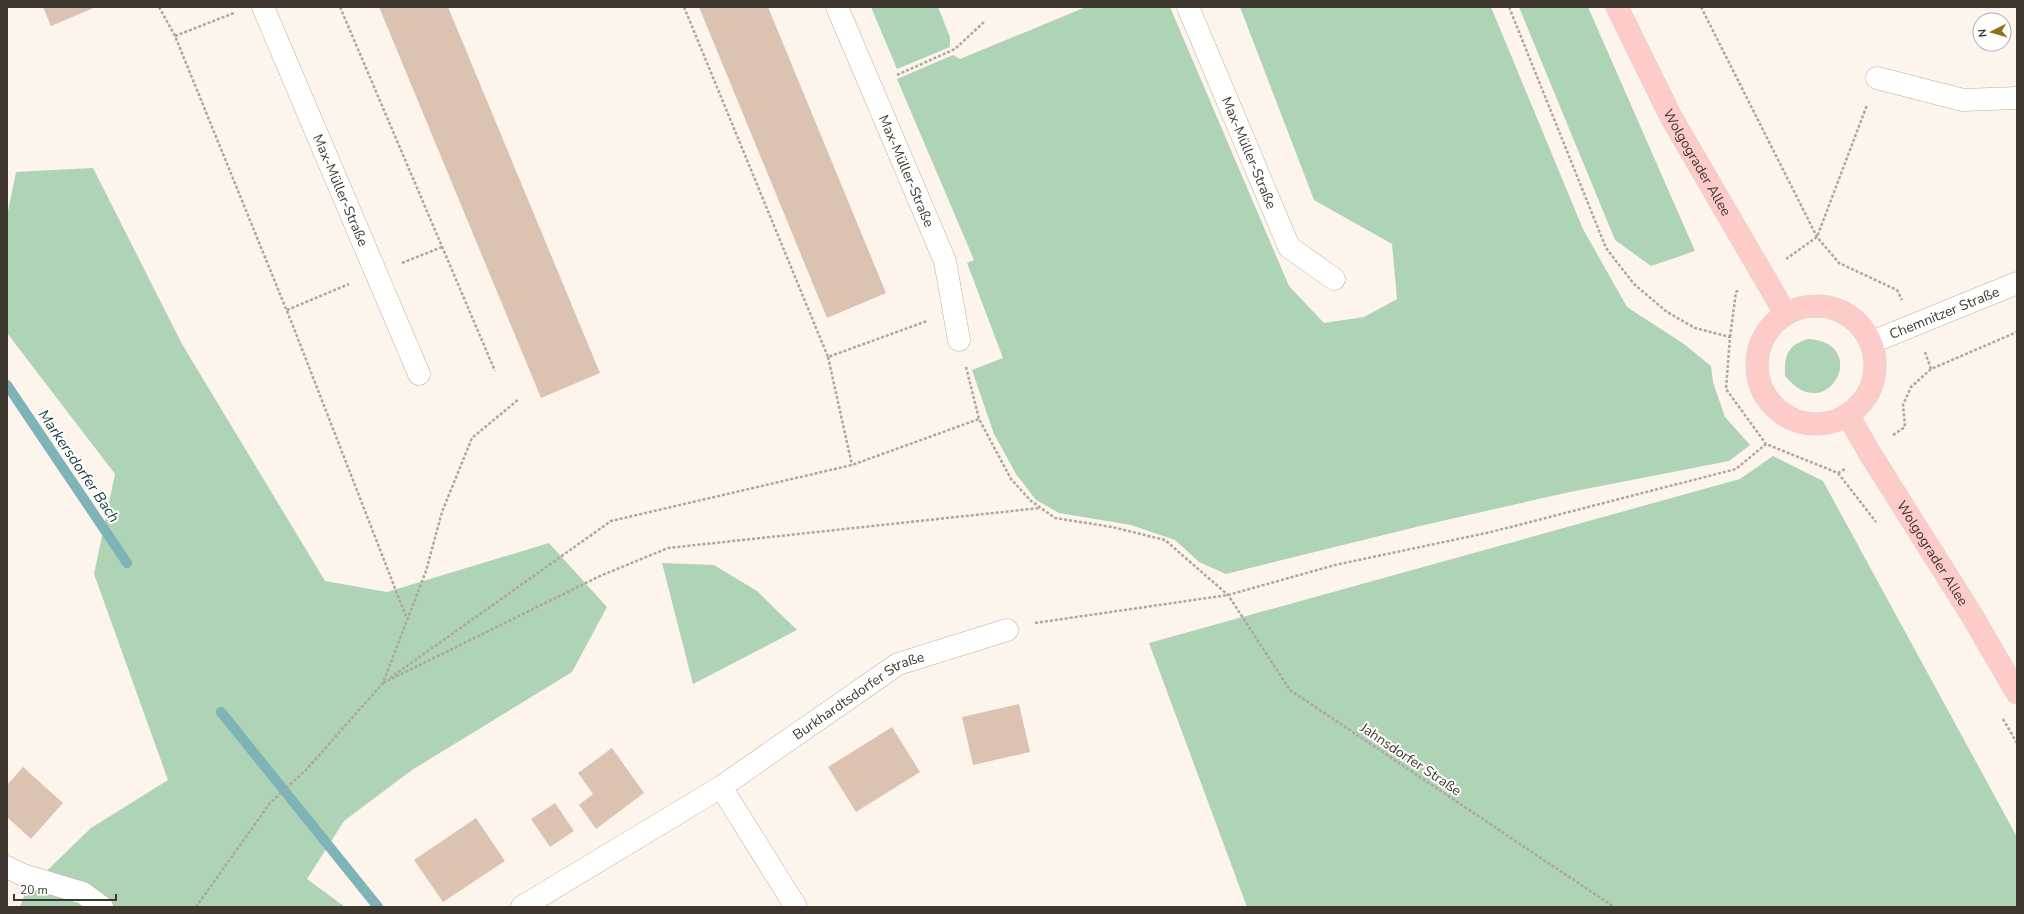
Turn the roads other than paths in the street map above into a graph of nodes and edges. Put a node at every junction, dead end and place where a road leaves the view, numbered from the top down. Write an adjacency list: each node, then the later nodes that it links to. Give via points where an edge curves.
1 (263, 7): 12 (street, Max-Müller-Straße)
2 (837, 7): 10 (street, Max-Müller-Straße, via 945,261)
3 (1188, 7): 7 (street, Max-Müller-Straße, via 1289,247)
4 (1617, 7): 9 (main road, Wolgograder Allee, via 1671,117)
5 (1877, 78): 6 (street, via 1963,100)
6 (2017, 98)
7 (1334, 279)
8 (2017, 283): 11 (street, Chemnitzer Straße)
9 (1785, 313): 11 (main road, via 1804,306 1825,305 1844,312 1855,320); 13 (main road, via 1770,326 1758,354 1758,379 1765,396 1778,411 1794,420 1813,424 1825,423)
10 (959, 340)
11 (1872, 342): 13 (main road, via 1875,362 1873,382 1864,401)
12 (419, 374)
13 (1848, 415): 15 (main road, Wolgograder Allee, via 1972,614)
14 (1007, 630): 16 (street, Burkhardtsdorfer Straße, via 898,664)
15 (2017, 693)
16 (721, 787): 19 (street, Burkhardtsdorfer Straße); 20 (street)
17 (7, 867): 18 (street, via 23,875 83,893)
18 (102, 907)
19 (522, 907)
20 (796, 907)

